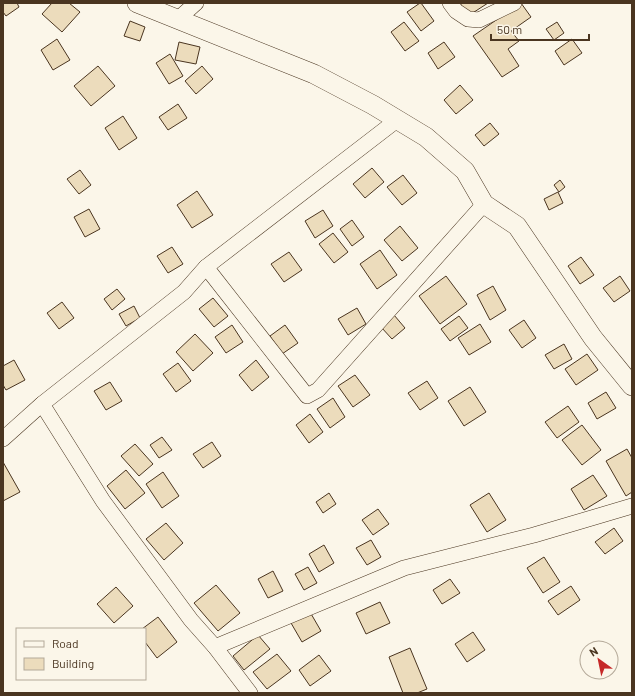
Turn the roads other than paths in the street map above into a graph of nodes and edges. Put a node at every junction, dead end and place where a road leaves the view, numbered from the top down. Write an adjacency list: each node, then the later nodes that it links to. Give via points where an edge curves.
1 (137, 3): 5 (main road)
2 (196, 3): 5 (street)
3 (450, 3): 4 (street, via 468,19 479,20)
4 (514, 3)
5 (177, 20): 6 (main road, via 314,74)
6 (397, 120): 7 (main road, via 426,137 465,171); 8 (street)
7 (484, 204): 8 (street, via 318,390 306,396); 9 (main road, via 518,226 593,338)
8 (206, 267): 10 (street, via 184,292)
9 (632, 386)
10 (42, 404): 11 (street); 13 (street, via 103,502 191,620)
11 (3, 440)
12 (632, 506): 13 (street, via 534,535 404,568)
13 (215, 647): 14 (street)
14 (250, 693)

